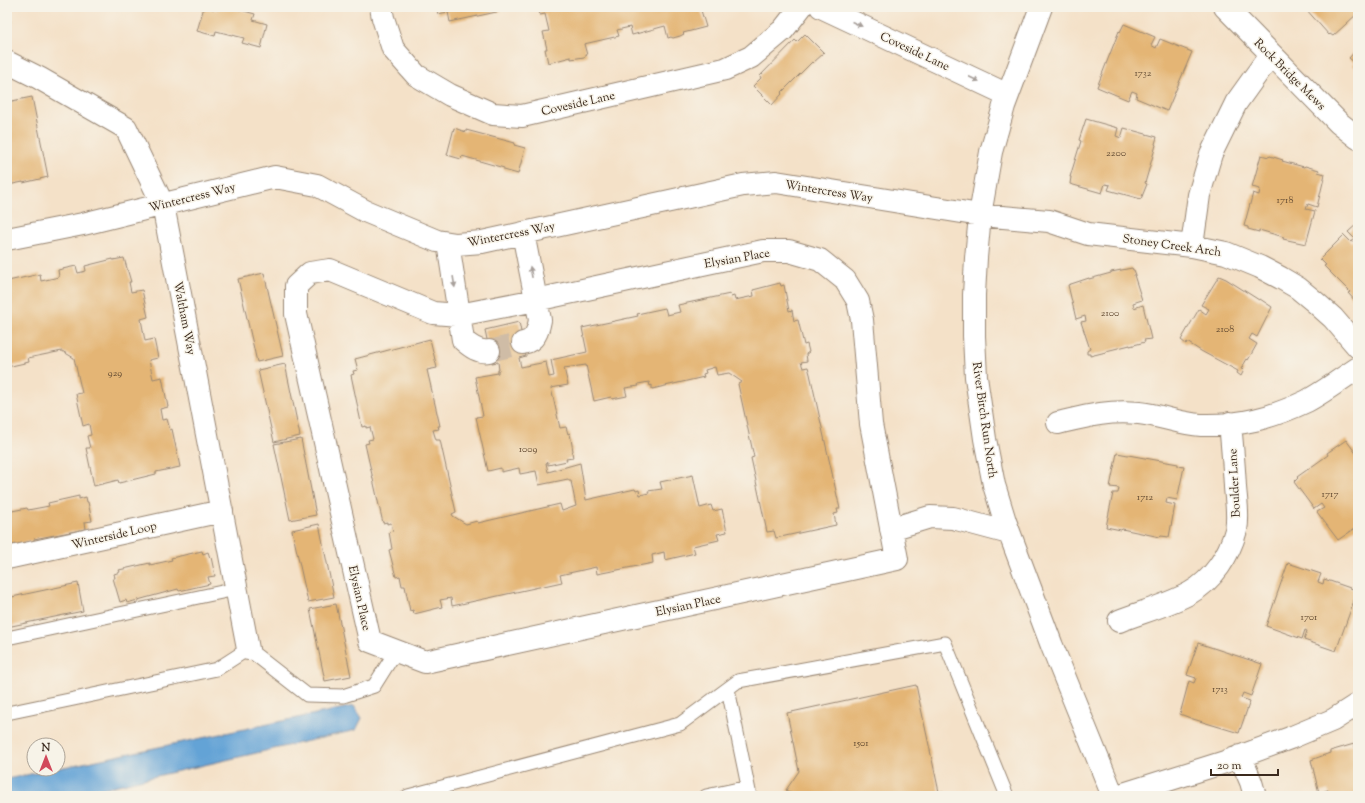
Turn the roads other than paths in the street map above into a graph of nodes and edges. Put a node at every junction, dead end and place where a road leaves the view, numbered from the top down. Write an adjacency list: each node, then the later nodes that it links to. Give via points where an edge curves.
1 (381, 7): 2 (street, Coveside Lane, via 393,49 416,75 450,95 493,114 522,116 725,69 750,57 783,30)
2 (801, 7)
3 (821, 7): 8 (street, Coveside Lane, one-way to 8)
4 (1041, 7): 8 (street, River Birch Run North)
5 (1225, 7): 6 (street, Rock Bridge Mews)
6 (1271, 54): 9 (street, Rock Bridge Mews, via 1339,123); 15 (street, via 1236,103 1211,154 1199,195)
7 (7, 62): 10 (street, Waltham Way, via 126,128)
8 (1008, 95): 11 (street, River Birch Run North, via 991,152)
9 (1358, 138)
10 (163, 205): 13 (street, Wintercress Way); 14 (street, Wintercress Way, via 275,177 317,185 365,211 437,241); 24 (street, Waltham Way)
11 (980, 215): 12 (street, Wintercress Way, via 776,182 743,185); 15 (street, Stoney Creek Arch, via 1049,222 1088,234); 26 (street, River Birch Run North, via 974,295 976,377 994,485)
12 (523, 233): 14 (street, Wintercress Way, via 482,242); 16 (street, one-way to 12)
13 (7, 239)
14 (448, 243): 17 (street, one-way to 17)
15 (1192, 246): 19 (street, Stoney Creek Arch, via 1226,253 1281,278 1334,318)
16 (536, 300): 17 (street, Elysian Place); 18 (street, via 540,320 538,332 529,342); 25 (street, Elysian Place, via 763,251 789,251 820,260 845,280 858,301 872,424)
17 (459, 315): 20 (street, via 463,340 474,349); 32 (street, Elysian Place, via 433,313 330,270 310,274 296,286 296,314 370,641)
18 (523, 343)
19 (1358, 347)
20 (489, 351)
21 (1358, 368): 23 (street, via 1308,400 1277,414)
22 (1058, 423): 23 (street, via 1099,413 1118,412 1140,413 1201,425)
23 (1230, 423): 29 (street, Boulder Lane, via 1236,529 1219,568 1204,584 1191,592)
24 (222, 511): 27 (street, Winterside Loop); 28 (street, Waltham Way)
25 (891, 529): 26 (street, via 930,517 953,518); 32 (street, Elysian Place, via 897,559 425,662)
26 (1009, 533): 41 (street, River Birch Run North)
27 (7, 558)
28 (236, 589): 30 (lane); 31 (street, Waltham Way)
29 (1119, 621)
30 (7, 638)
31 (248, 649): 32 (lane, via 307,695 343,696 374,686); 35 (lane, via 217,669)
32 (396, 651)
33 (728, 689): 37 (lane); 38 (lane, via 680,724); 40 (lane, via 738,682 945,643)
34 (1358, 704): 36 (street, via 1333,720)
35 (7, 713)
36 (1240, 756): 42 (street); 43 (street)
37 (749, 792): 39 (lane)
38 (408, 796)
39 (706, 796)
40 (1008, 796)
41 (1113, 796)
42 (1116, 796)
43 (1255, 796)

